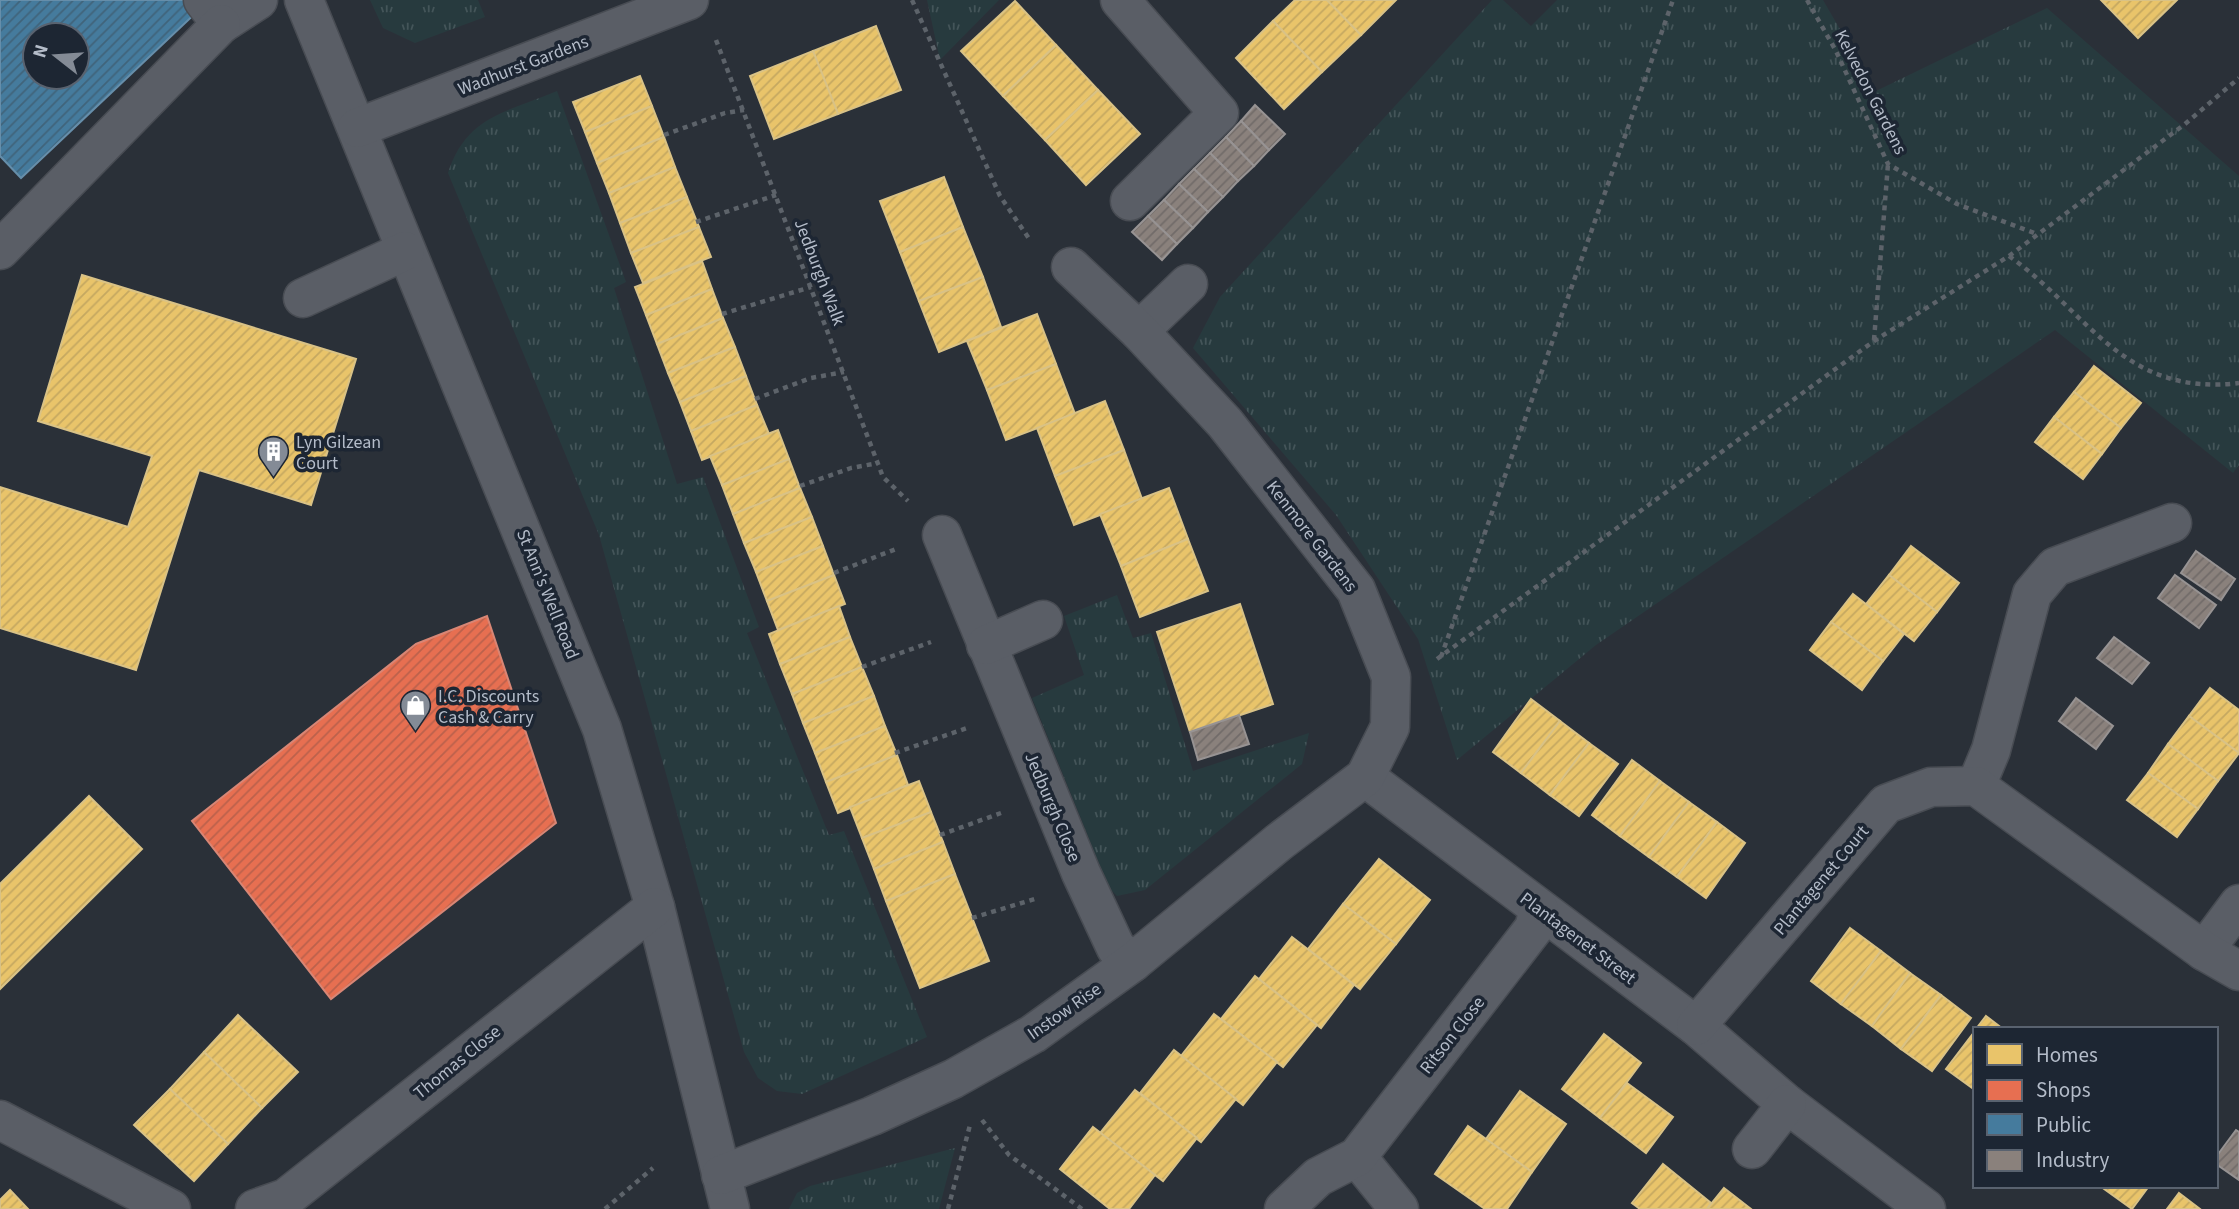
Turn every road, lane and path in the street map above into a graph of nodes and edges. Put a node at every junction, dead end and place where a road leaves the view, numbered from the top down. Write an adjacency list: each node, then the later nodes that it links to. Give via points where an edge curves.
1 (258, 0): 8 (street)
2 (304, 0): 12 (street, St Ann's Well Road)
3 (689, 0): 12 (street, Wadhurst Gardens)
4 (912, 0): 22 (path, via 1000,196 1034,246)
5 (1120, 0): 16 (street, via 1219,113)
6 (1673, 0): 41 (path)
7 (1807, 0): 14 (path, Kelvedon Gardens)
8 (212, 12): 19 (street)
9 (713, 35): 11 (path, Jedburgh Walk)
10 (2239, 78): 18 (path)
11 (744, 110): 13 (path); 15 (path, Jedburgh Walk)
12 (357, 128): 20 (street, St Ann's Well Road)
13 (663, 135)
14 (1888, 164): 18 (path, Kelvedon Gardens, via 1957,204); 28 (path)
15 (776, 195): 17 (path); 24 (path, Jedburgh Walk)
16 (1130, 201)
17 (696, 222)
18 (2038, 234): 21 (path)
19 (0, 250)
20 (405, 251): 25 (street); 52 (street, St Ann's Well Road, via 602,729)
21 (2008, 257): 28 (path); 30 (path, via 2040,279 2085,327 2139,369 2210,387)
22 (1071, 267): 27 (street, Kenmore Gardens)
23 (1188, 284): 27 (street)
24 (810, 286): 26 (path); 29 (path, Jedburgh Walk)
25 (303, 298)
26 (722, 313)
27 (1139, 331): 43 (street, Kenmore Gardens, via 1225,424 1356,590)
28 (1874, 341): 41 (path)
29 (844, 372): 31 (path, via 811,378); 32 (path, Jedburgh Walk)
30 (2239, 383)
31 (755, 399)
32 (878, 463): 33 (path); 35 (path, Jedburgh Walk, via 883,477)
33 (800, 486)
34 (2172, 523): 47 (street, via 2055,568 2032,594)
35 (942, 535): 40 (street, Jedburgh Close)
36 (880, 554): 37 (path)
37 (834, 573)
38 (1043, 620): 40 (street)
39 (922, 645): 42 (path)
40 (986, 645): 56 (street, Jedburgh Close, via 1098,910 1116,948)
41 (1441, 658): 43 (path)
42 (862, 667)
43 (1391, 677): 46 (street, Kenmore Gardens, via 1390,727)
44 (963, 729): 45 (path)
45 (895, 753)
46 (1365, 776): 53 (street, Plantagenet Street); 56 (street, Instow Rise)
47 (1976, 786): 55 (street); 58 (street, Plantagenet Court, via 1931,787 1885,804)
48 (995, 816): 49 (path)
49 (940, 835)
50 (1030, 902): 54 (path)
51 (2239, 904): 55 (street)
52 (655, 907): 66 (street, St Ann's Well Road); 68 (street, Thomas Close, via 286,1198)
53 (1539, 909): 58 (street, Plantagenet Street); 64 (street, Ritson Close, via 1534,928)
54 (972, 918)
55 (2204, 951): 57 (street)
56 (1133, 962): 59 (street, Instow Rise, via 1033,1034)
57 (2239, 971)
58 (1696, 1026): 60 (street, Plantagenet Street)
59 (953, 1079): 61 (path); 66 (street, Instow Rise)
60 (1787, 1104): 63 (street); 74 (street, Plantagenet Street)
61 (975, 1110): 70 (path); 71 (path, via 1009,1155)
62 (0, 1120): 67 (street)
63 (1752, 1149)
64 (1357, 1157): 72 (street, Ritson Close, via 1318,1177); 73 (street)
65 (653, 1168): 69 (path)
66 (726, 1192)
67 (172, 1209)
68 (255, 1209)
69 (606, 1209)
70 (948, 1209)
71 (1082, 1209)
72 (1284, 1209)
73 (1399, 1209)
74 (1926, 1209)

